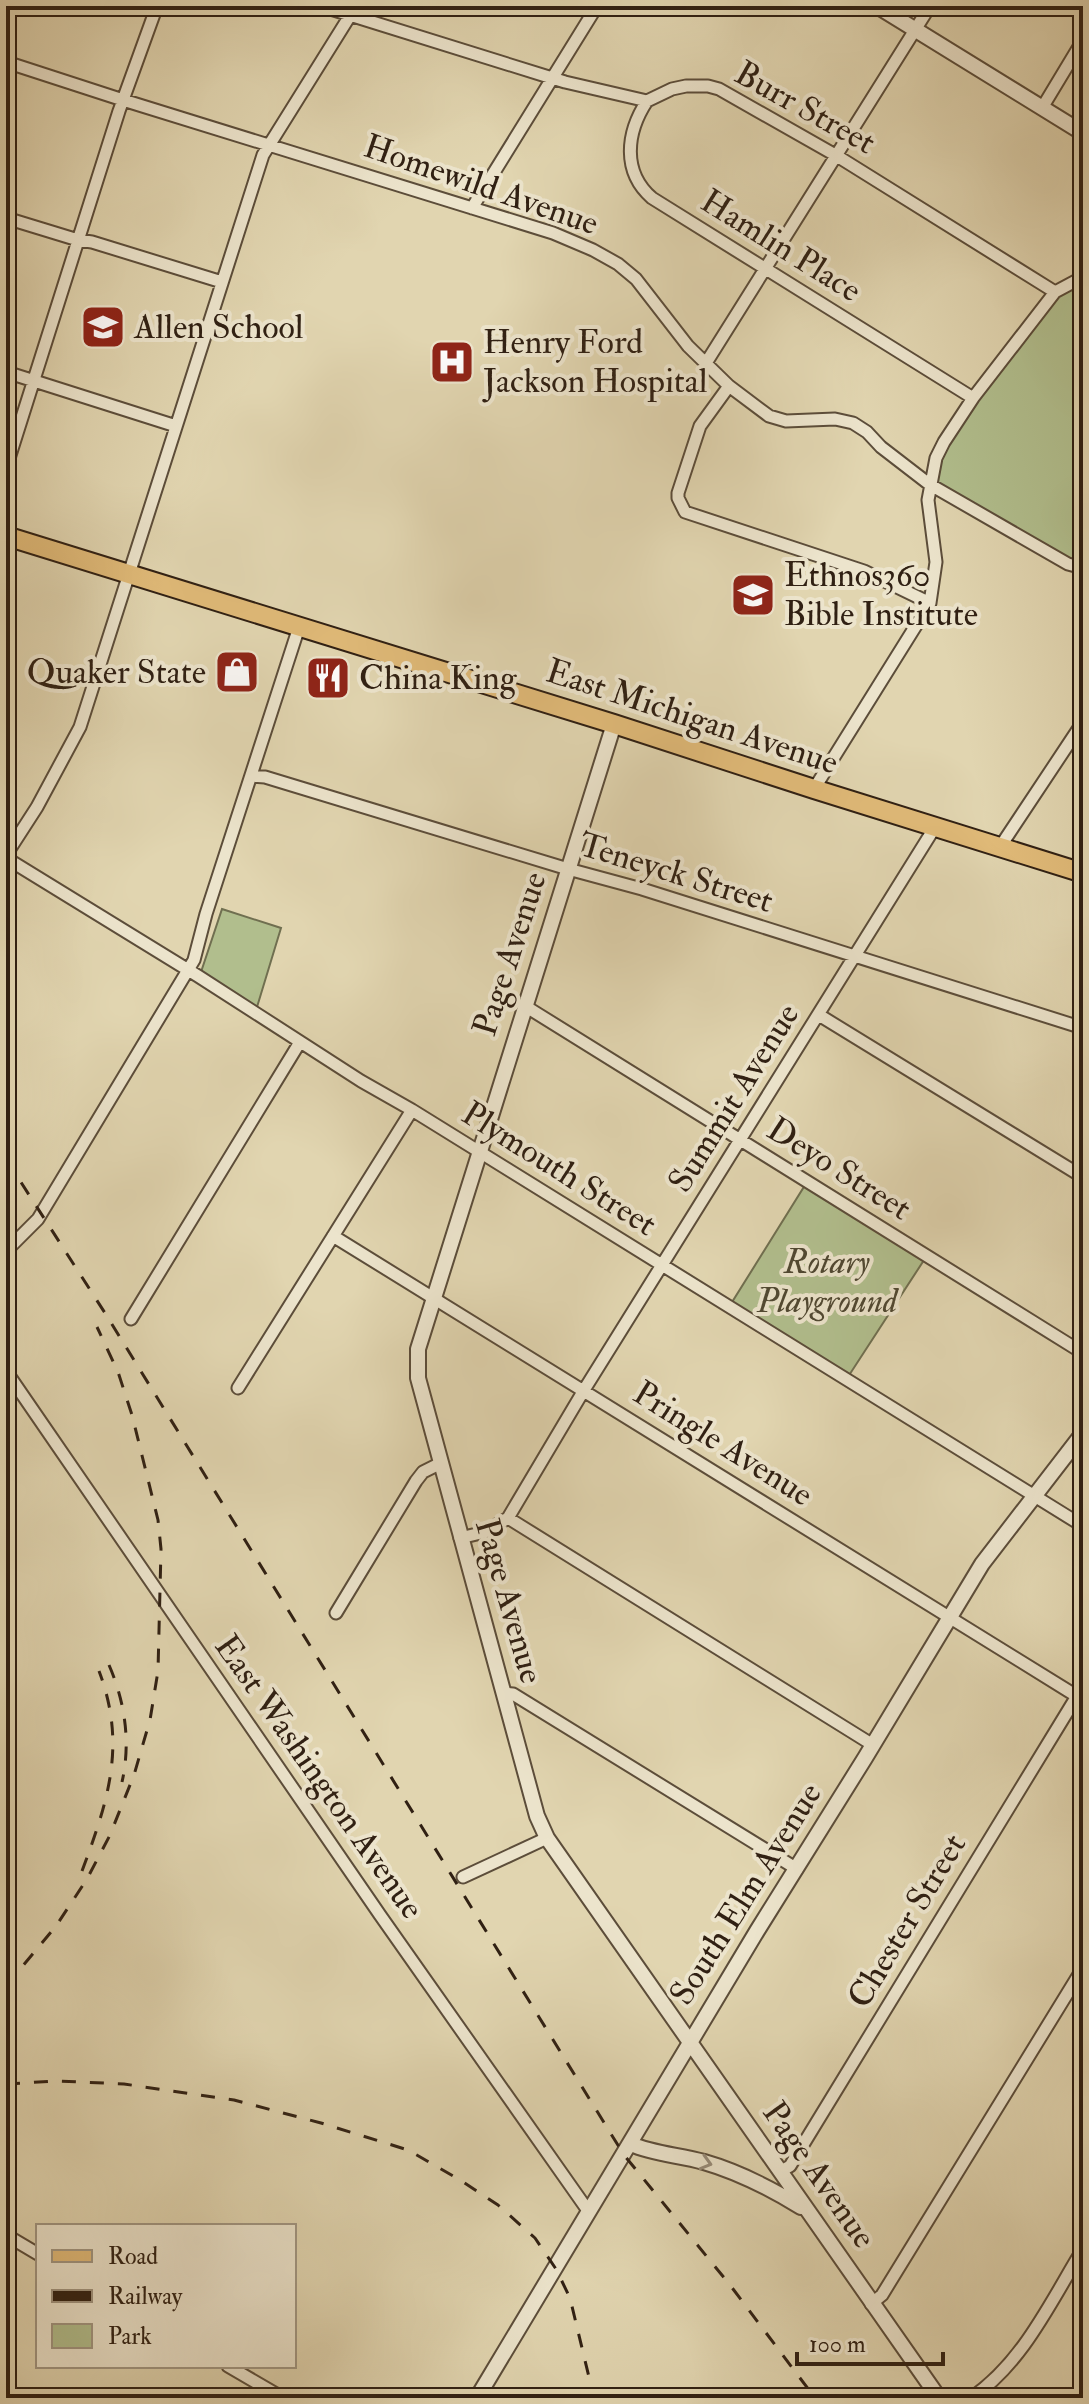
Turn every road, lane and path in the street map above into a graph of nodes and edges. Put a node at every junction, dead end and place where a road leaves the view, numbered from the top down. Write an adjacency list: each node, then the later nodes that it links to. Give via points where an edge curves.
1 (157, 6): 11 (street)
2 (321, 6): 6 (street)
3 (597, 6): 10 (street)
4 (877, 6): 7 (street)
5 (930, 6): 7 (street)
6 (353, 10): 10 (street); 15 (street)
7 (915, 30): 13 (street); 16 (street)
8 (1083, 40): 13 (street)
9 (6, 62): 11 (street, Homewild Avenue)
10 (552, 78): 12 (street); 17 (street)
11 (123, 100): 15 (street, Homewild Avenue); 19 (street)
12 (647, 101): 16 (street, Burr Street, via 686,86 719,89); 20 (street, Hamlin Place, via 634,126 630,155 639,187)
13 (1042, 108): 14 (street)
14 (1083, 133)
15 (268, 144): 17 (street, Homewild Avenue); 22 (street)
16 (837, 156): 20 (street); 23 (street, Burr Street)
17 (472, 208): 24 (street, Homewild Avenue, via 553,233 618,264)
18 (6, 218): 19 (street)
19 (78, 240): 22 (street); 26 (street)
20 (766, 270): 24 (street); 28 (street, Hamlin Place)
21 (1083, 277): 23 (street)
22 (222, 282): 29 (street)
23 (1055, 292): 28 (street)
24 (706, 363): 27 (street, Homewild Avenue)
25 (6, 372): 26 (street)
26 (33, 380): 29 (street); 30 (street)
27 (729, 386): 31 (street, Homewild Avenue, via 769,416 853,423); 35 (street, via 700,426 678,493 685,512 864,571)
28 (973, 398): 31 (street, via 944,442)
29 (176, 426): 34 (street)
30 (6, 468)
31 (929, 484): 33 (street, Homewild Avenue); 35 (street, via 936,562)
32 (6, 536): 34 (main road, East Michigan Avenue)
33 (1083, 568)
34 (130, 574): 36 (main road, East Michigan Avenue); 43 (street, via 75,740)
35 (930, 603): 40 (street)
36 (299, 627): 38 (main road, East Michigan Avenue); 39 (street)
37 (1083, 722): 42 (street)
38 (614, 724): 40 (main road, East Michigan Avenue); 44 (street, Page Avenue)
39 (251, 776): 44 (street, Teneyck Street); 47 (street)
40 (814, 789): 41 (main road, East Michigan Avenue)
41 (935, 827): 42 (main road, East Michigan Avenue); 46 (street, Summit Avenue)
42 (1000, 847): 45 (main road, East Michigan Avenue)
43 (6, 856): 47 (street, Plymouth Street)
44 (568, 869): 46 (street, Teneyck Street); 48 (street, Page Avenue)
45 (1083, 873)
46 (854, 957): 49 (street, Summit Avenue); 50 (street, Teneyck Street)
47 (187, 970): 51 (street, Plymouth Street); 57 (street, via 38,1219)
48 (525, 1006): 53 (street, Deyo Street); 54 (street, Page Avenue)
49 (819, 1015): 53 (street, Summit Avenue); 55 (street)
50 (1083, 1028)
51 (300, 1042): 52 (street, Plymouth Street); 60 (street)
52 (412, 1110): 54 (street, Plymouth Street); 56 (street)
53 (740, 1140): 58 (street, Summit Avenue); 61 (street, Deyo Street)
54 (480, 1153): 58 (street, Plymouth Street); 59 (street, Page Avenue)
55 (1083, 1177)
56 (333, 1236): 59 (street, Pringle Avenue); 63 (street)
57 (6, 1251)
58 (662, 1266): 64 (street, Summit Avenue); 67 (street, Plymouth Street)
59 (433, 1298): 64 (street, Pringle Avenue); 66 (street, Page Avenue, via 417,1368)
60 (131, 1319)
61 (1083, 1353)
62 (6, 1371): 84 (street, East Washington Avenue)
63 (238, 1388)
64 (584, 1390): 68 (street, Summit Avenue); 72 (street, Pringle Avenue)
65 (1083, 1433): 67 (street, South Elm Avenue)
66 (441, 1463): 70 (street, Page Avenue); 71 (street, via 416,1481)
67 (1035, 1496): 69 (street, Plymouth Street); 72 (street, South Elm Avenue, via 989,1554)
68 (508, 1518): 70 (street, via 485,1532); 75 (street)
69 (1083, 1526)
70 (460, 1538): 73 (street, Page Avenue)
71 (336, 1613)
72 (950, 1617): 74 (street, Pringle Avenue); 75 (street, South Elm Avenue)
73 (503, 1693): 76 (street, Page Avenue); 77 (street, via 513,1694)
74 (1080, 1698): 82 (street, Chester Street, via 790,2166)
75 (873, 1745): 77 (street, South Elm Avenue)
76 (547, 1838): 78 (street); 80 (street, Page Avenue)
77 (797, 1869): 80 (street, South Elm Avenue)
78 (463, 1877)
79 (1083, 1968): 88 (street, via 882,2295)
80 (690, 2042): 81 (street, South Elm Avenue); 82 (street, Page Avenue)
81 (631, 2144): 83 (street, one-way to 83, via 733,2171); 84 (street, South Elm Avenue)
82 (781, 2171): 83 (street, Page Avenue)
83 (808, 2211): 88 (street, Page Avenue)
84 (589, 2212): 91 (street, South Elm Avenue)
85 (6, 2235): 87 (street)
86 (1083, 2249): 93 (street, via 1007,2369)
87 (36, 2253)
88 (871, 2304): 92 (street, Page Avenue)
89 (231, 2368): 90 (street)
90 (283, 2398)
91 (477, 2398)
92 (939, 2398)
93 (971, 2398)

